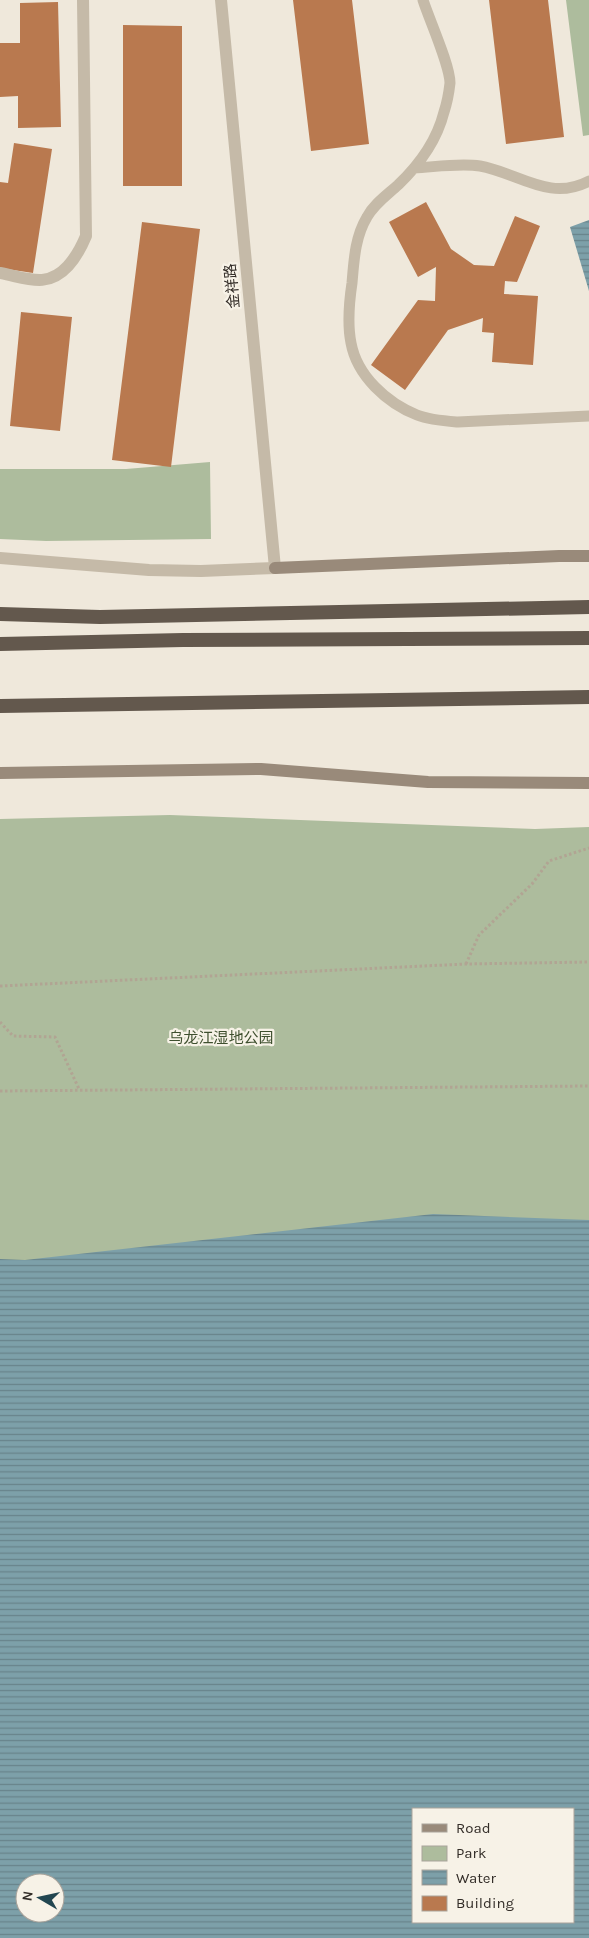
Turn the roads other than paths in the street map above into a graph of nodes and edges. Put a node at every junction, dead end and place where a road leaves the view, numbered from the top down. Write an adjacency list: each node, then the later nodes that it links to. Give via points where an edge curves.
1 (83, 0): 6 (street, via 86,236 80,253 59,276 33,280)
2 (221, 0): 10 (street, 金祥路)
3 (423, 0): 4 (lane, via 450,80 444,114 426,153)
4 (414, 168): 5 (lane, via 477,166 554,189 567,190); 7 (lane, via 378,202 359,233 348,322 351,344 363,374 399,406 418,416 439,421)
5 (589, 182)
6 (0, 273)
7 (589, 416)
8 (589, 556): 10 (main road)
9 (0, 558): 10 (street, via 149,570)
10 (275, 568)
11 (589, 607): 12 (highway, via 100,617)
12 (0, 614)
13 (589, 638): 14 (highway)
14 (0, 644)
15 (589, 697): 16 (highway)
16 (0, 706)
17 (0, 773): 18 (main road, via 261,768 428,782)
18 (589, 783)

